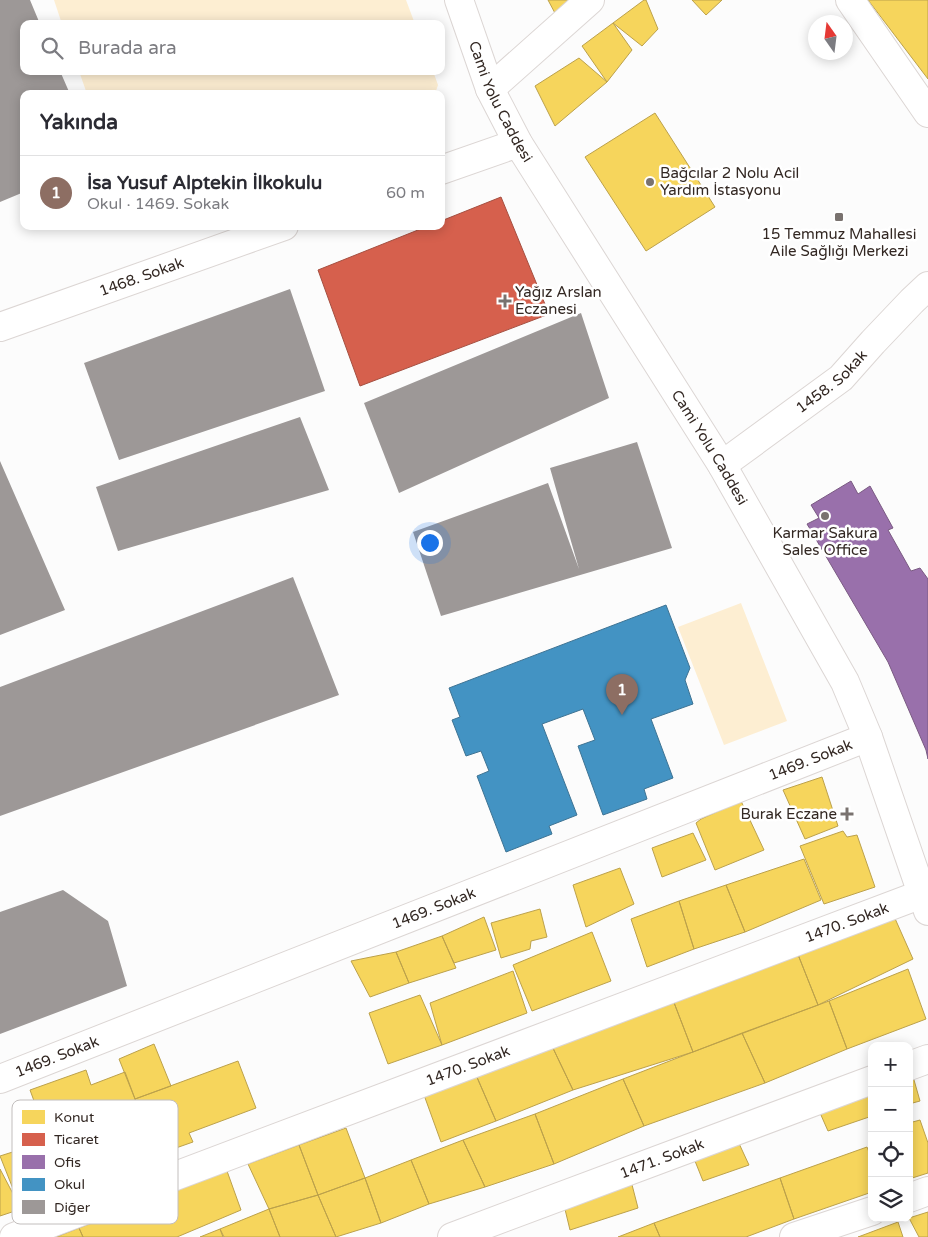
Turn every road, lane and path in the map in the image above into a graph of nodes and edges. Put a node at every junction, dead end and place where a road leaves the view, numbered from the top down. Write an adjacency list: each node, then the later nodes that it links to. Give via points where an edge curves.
1 (459, 0): 4 (street, Cami Yolu Caddesi)
2 (590, 0): 4 (street)
3 (850, 0): 5 (street)
4 (490, 89): 6 (street, Cami Yolu Caddesi)
5 (928, 112)
6 (518, 142): 7 (street); 11 (street, Cami Yolu Caddesi)
7 (445, 169)
8 (273, 230): 10 (street, 1468. Sokak)
9 (928, 286): 11 (street, 1458. Sokak, via 841,378)
10 (0, 327)
11 (722, 465): 12 (street, Cami Yolu Caddesi, via 845,682)
12 (868, 737): 13 (street, Cami Yolu Caddesi); 16 (street, 1469. Sokak)
13 (925, 902): 18 (street, 1470. Sokak)
14 (928, 1059): 15 (street)
15 (913, 1065)
16 (0, 1079)
17 (868, 1081): 24 (street, 1471. Sokak)
18 (178, 1177)
19 (928, 1192): 20 (street)
20 (913, 1197)
21 (868, 1212): 25 (street)
22 (49, 1224): 23 (street, 1470. Sokak)
23 (14, 1237)
24 (452, 1237)
25 (794, 1237)

